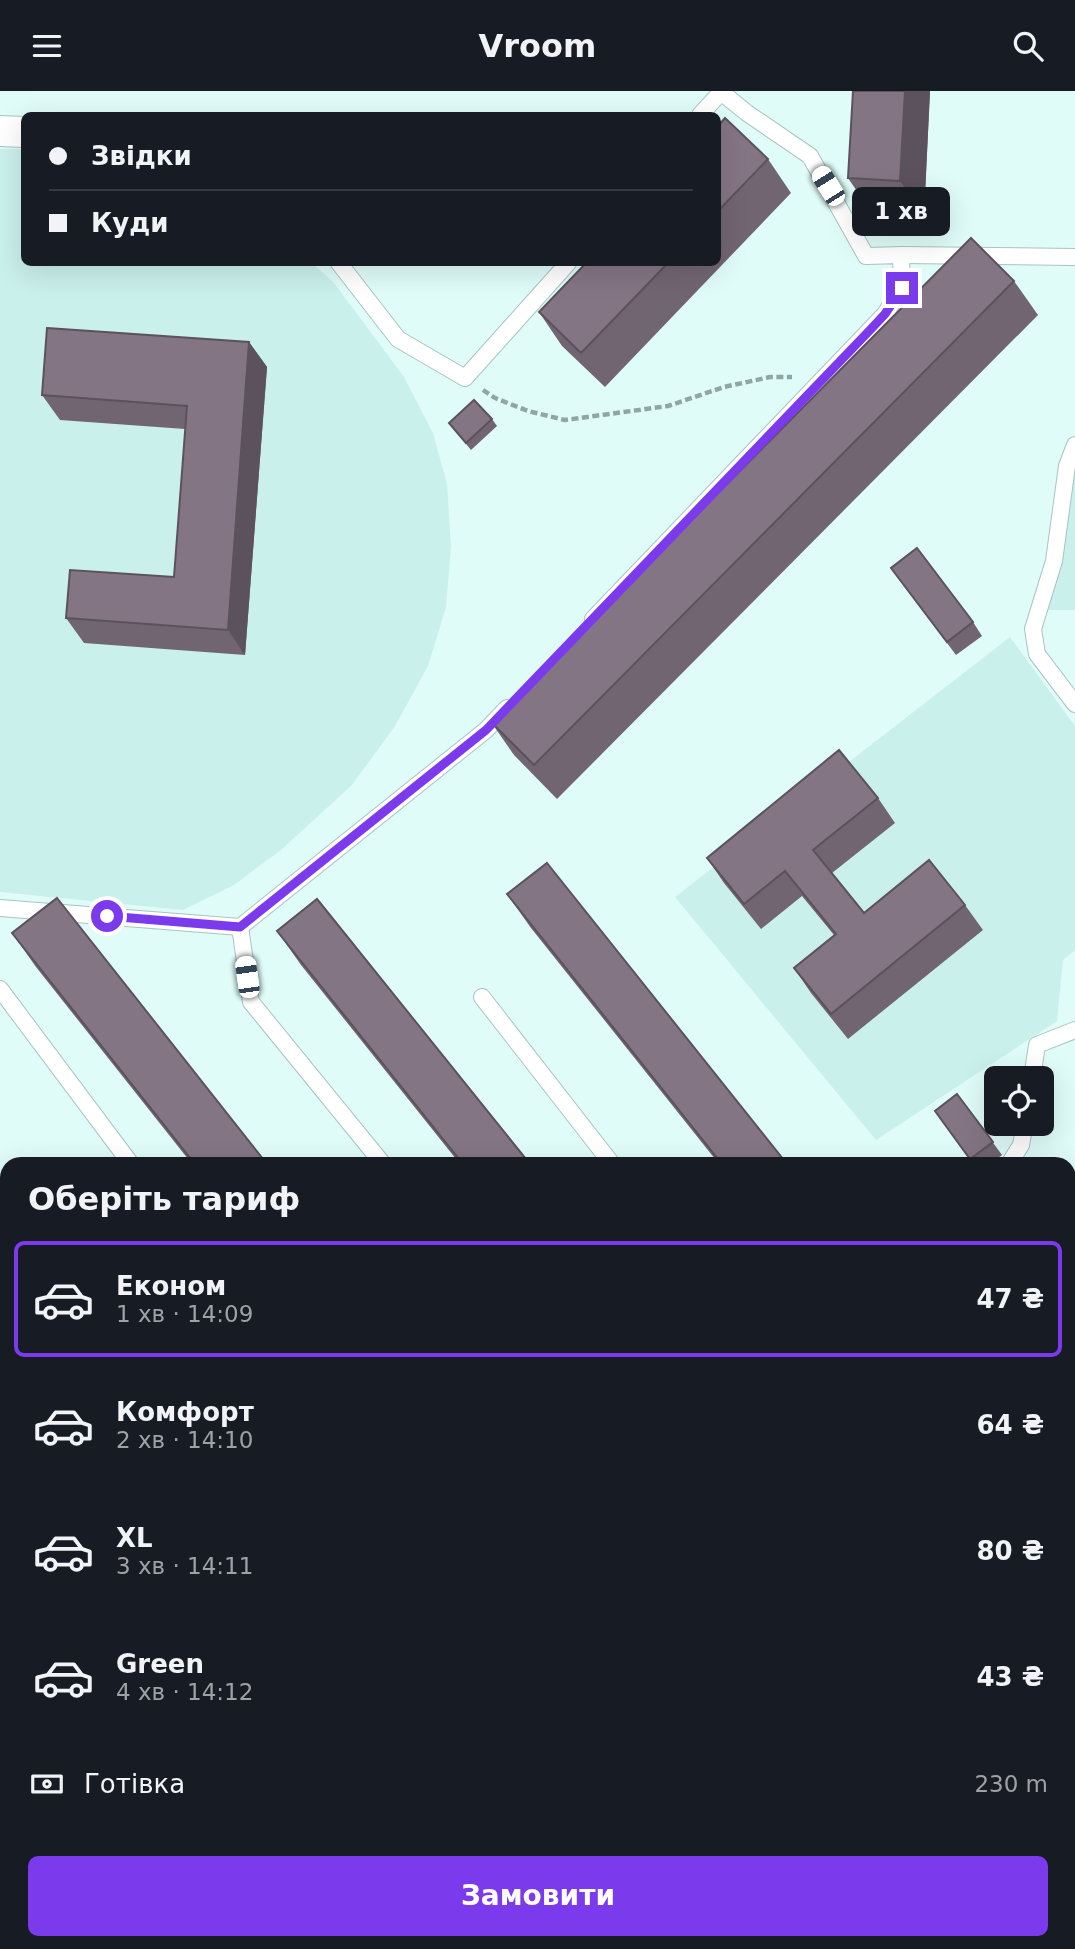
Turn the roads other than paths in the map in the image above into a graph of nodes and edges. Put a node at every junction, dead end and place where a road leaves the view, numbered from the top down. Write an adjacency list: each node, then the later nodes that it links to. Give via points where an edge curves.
1 (722, 92): 2 (lane); 5 (lane, via 810,156 866,256)
2 (703, 112)
3 (0, 131): 4 (street)
4 (21, 132)
5 (901, 255): 6 (lane); 10 (lane, via 902,288 885,314)
6 (1075, 257)
7 (341, 266): 8 (lane, via 398,339 465,378)
8 (565, 266)
9 (1075, 445): 12 (lane, via 1067,466 1054,561 1033,629 1037,654)
10 (582, 630)
11 (515, 700): 14 (lane, via 486,730)
12 (1075, 704)
13 (0, 908): 14 (lane)
14 (240, 927): 21 (lane, via 251,1002)
15 (0, 989): 20 (lane)
16 (482, 997): 22 (lane)
17 (1075, 1030): 18 (lane, via 1037,1045)
18 (1034, 1066)
19 (1022, 1136): 23 (lane)
20 (126, 1157)
21 (377, 1157)
22 (607, 1157)
23 (1013, 1157)

